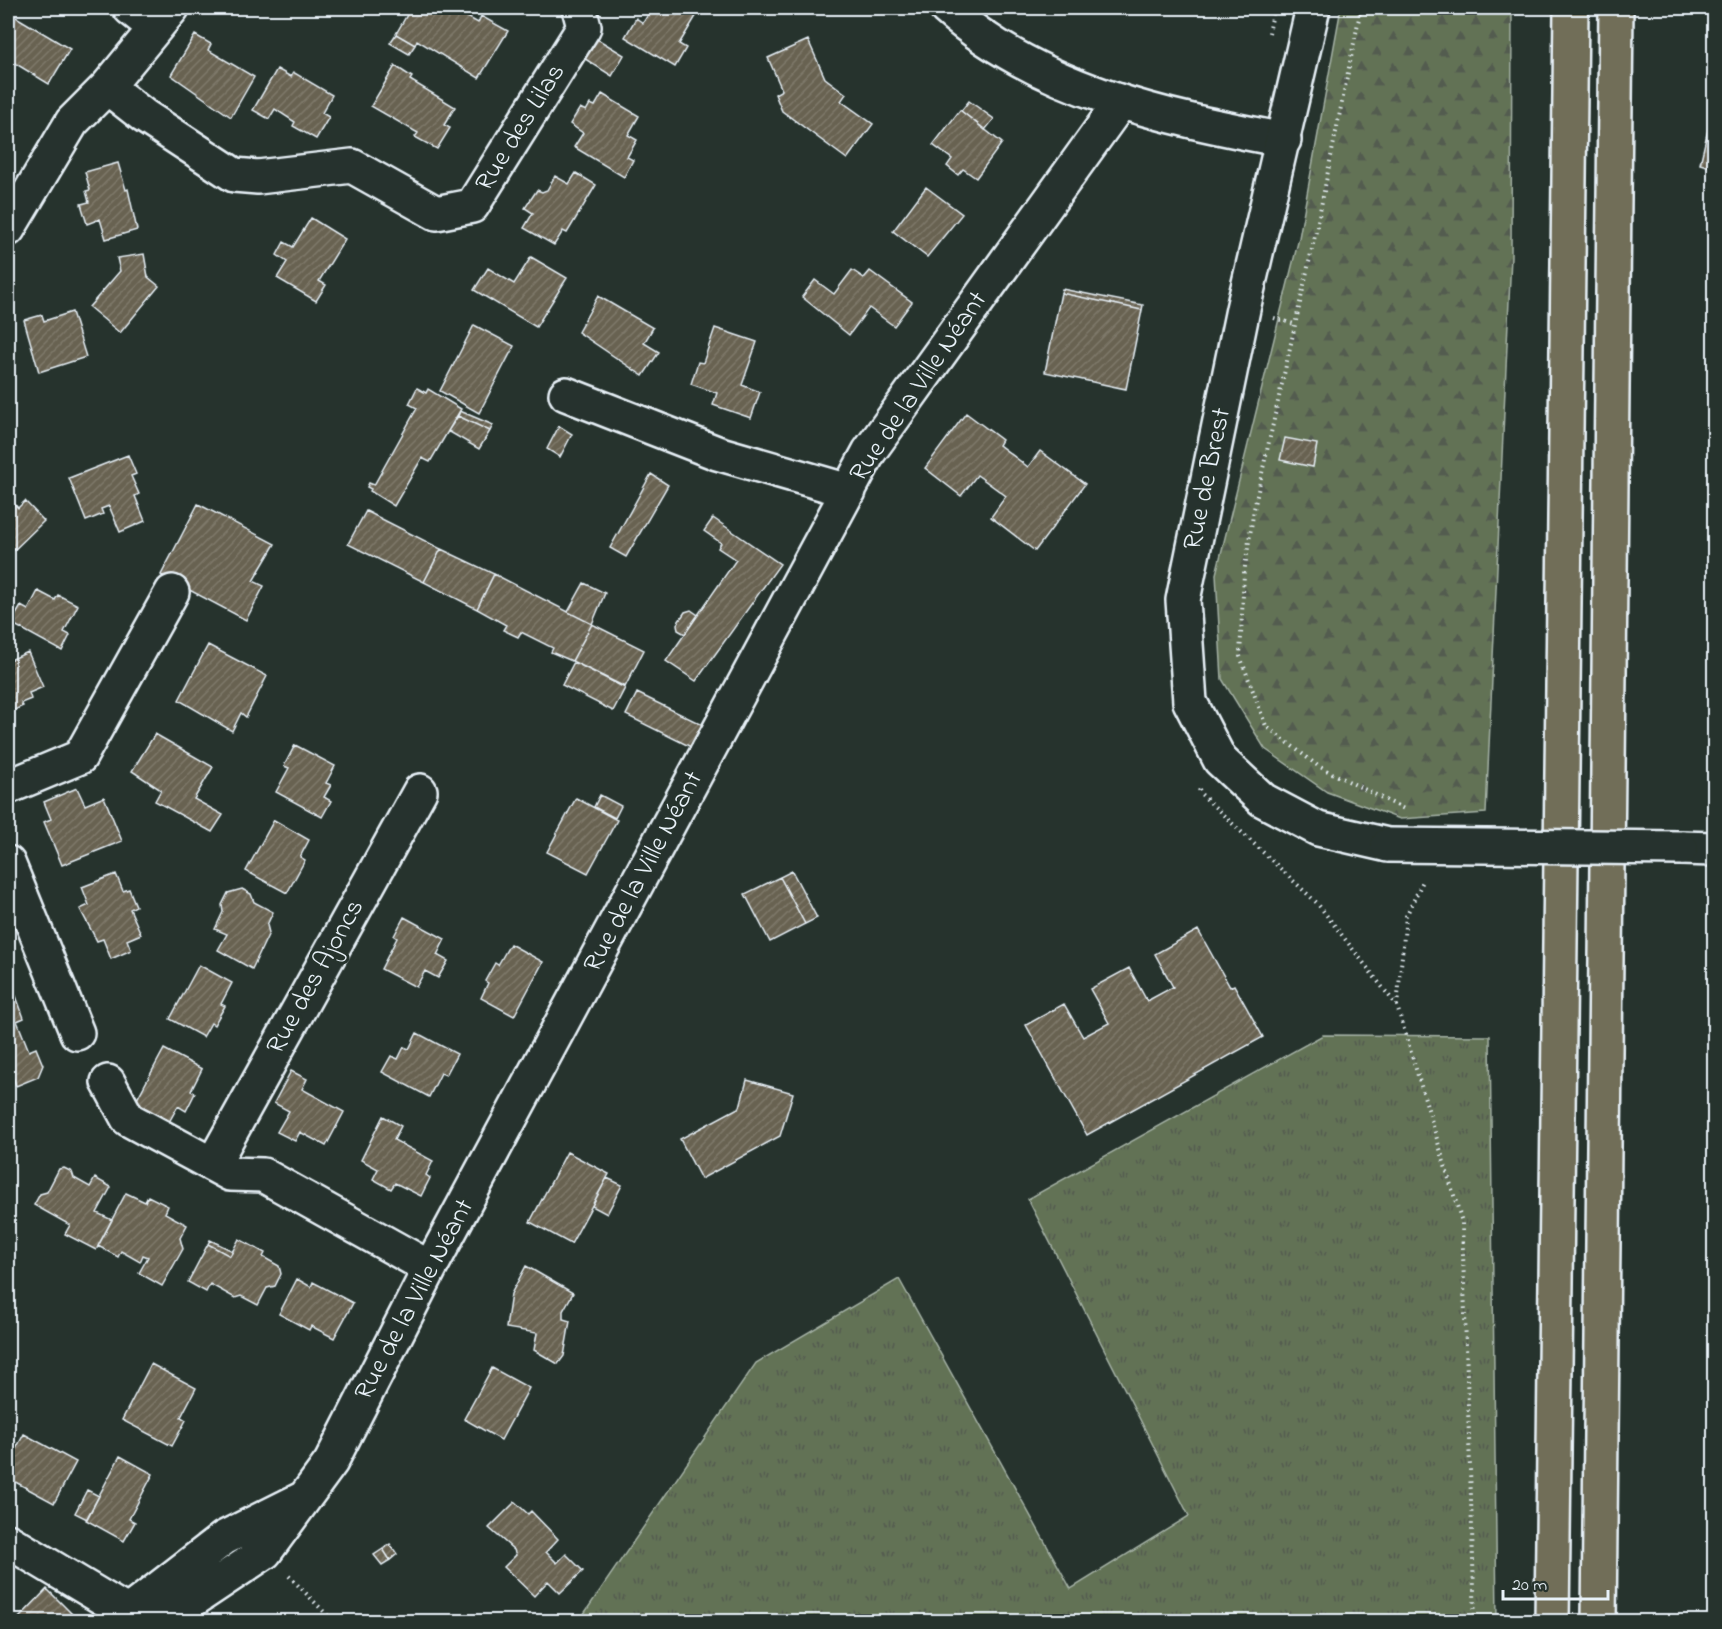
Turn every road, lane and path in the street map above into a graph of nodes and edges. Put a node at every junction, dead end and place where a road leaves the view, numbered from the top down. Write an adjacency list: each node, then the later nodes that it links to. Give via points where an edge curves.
1 (579, 8): 8 (street, Rue des Lilas, via 584,27 472,206 436,213 352,166 258,177 234,175)
2 (946, 8): 9 (street, via 969,27 1040,68)
3 (1313, 8): 10 (street, Rue de Brest)
4 (1361, 8): 18 (path, via 1254,509 1244,573 1240,656 1266,726 1318,766)
5 (1572, 8): 34 (highway)
6 (1616, 8): 35 (highway)
7 (152, 14): 8 (street)
8 (107, 87): 11 (street, via 72,122)
9 (1120, 103): 10 (street); 13 (street, Rue de la Ville Néant, via 869,452)
10 (1284, 140): 19 (street, Rue de Brest, bridge, via 1243,309 1183,600 1190,702 1220,760 1263,800 1318,829 1388,845)
11 (8, 229)
12 (566, 394): 13 (street, via 717,453)
13 (849, 491): 26 (street, Rue de la Ville Néant)
14 (172, 592): 16 (street, via 80,757)
15 (1197, 784): 22 (path, via 1200,794 1317,903)
16 (8, 787)
17 (420, 790): 25 (street, Rue des Ajoncs)
18 (1407, 810)
19 (1714, 849)
20 (8, 863): 23 (street)
21 (1424, 878): 22 (path, via 1406,916)
22 (1397, 1006): 33 (path, via 1462,1222)
23 (77, 1033)
24 (108, 1083): 25 (street, via 128,1119)
25 (213, 1164): 26 (street, via 230,1174 263,1175)
26 (430, 1268): 27 (street, Rue de la Ville Néant, via 331,1462)
27 (306, 1497): 29 (street, Rue de la Ville Néant); 30 (street, via 224,1538)
28 (8, 1541): 30 (street)
29 (265, 1552): 31 (street, Rue de la Ville Néant); 32 (path)
30 (135, 1617)
31 (160, 1622)
32 (334, 1622)
33 (1475, 1622)
34 (1552, 1622)
35 (1599, 1622)

